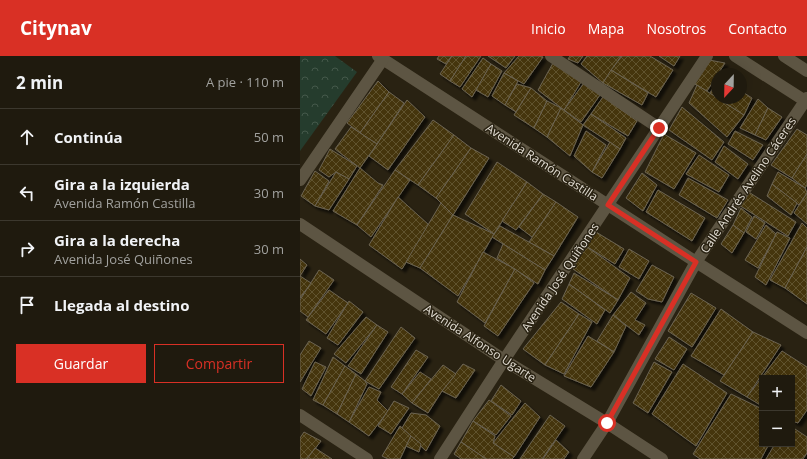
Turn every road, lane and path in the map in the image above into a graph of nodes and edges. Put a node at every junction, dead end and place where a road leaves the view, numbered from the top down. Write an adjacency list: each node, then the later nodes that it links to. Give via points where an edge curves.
1 (551, 56): 8 (street)
2 (707, 56): 8 (street, Avenida José Quiñones)
3 (735, 56): 7 (street)
4 (784, 56): 6 (street)
5 (381, 58): 9 (street); 10 (street, Avenida Ramón Castilla)
6 (807, 71)
7 (806, 100): 12 (street, Calle Andrés Avelino Cáceres)
8 (659, 128): 10 (street, Avenida José Quiñones)
9 (300, 180)
10 (608, 205): 12 (street, Avenida Ramón Castilla); 14 (street, Avenida José Quiñones)
11 (300, 224): 14 (street, Avenida Alfonso Ugarte)
12 (696, 262): 13 (street, Avenida Ramón Castilla); 16 (street, Calle Andrés Avelino Cáceres)
13 (807, 333)
14 (504, 360): 16 (street, Avenida Alfonso Ugarte); 18 (street, Avenida José Quiñones)
15 (300, 415): 17 (street)
16 (607, 423): 19 (street, Calle Andrés Avelino Cáceres); 20 (street, Avenida Alfonso Ugarte)
17 (367, 459)
18 (440, 459)
19 (583, 459)
20 (662, 459)

